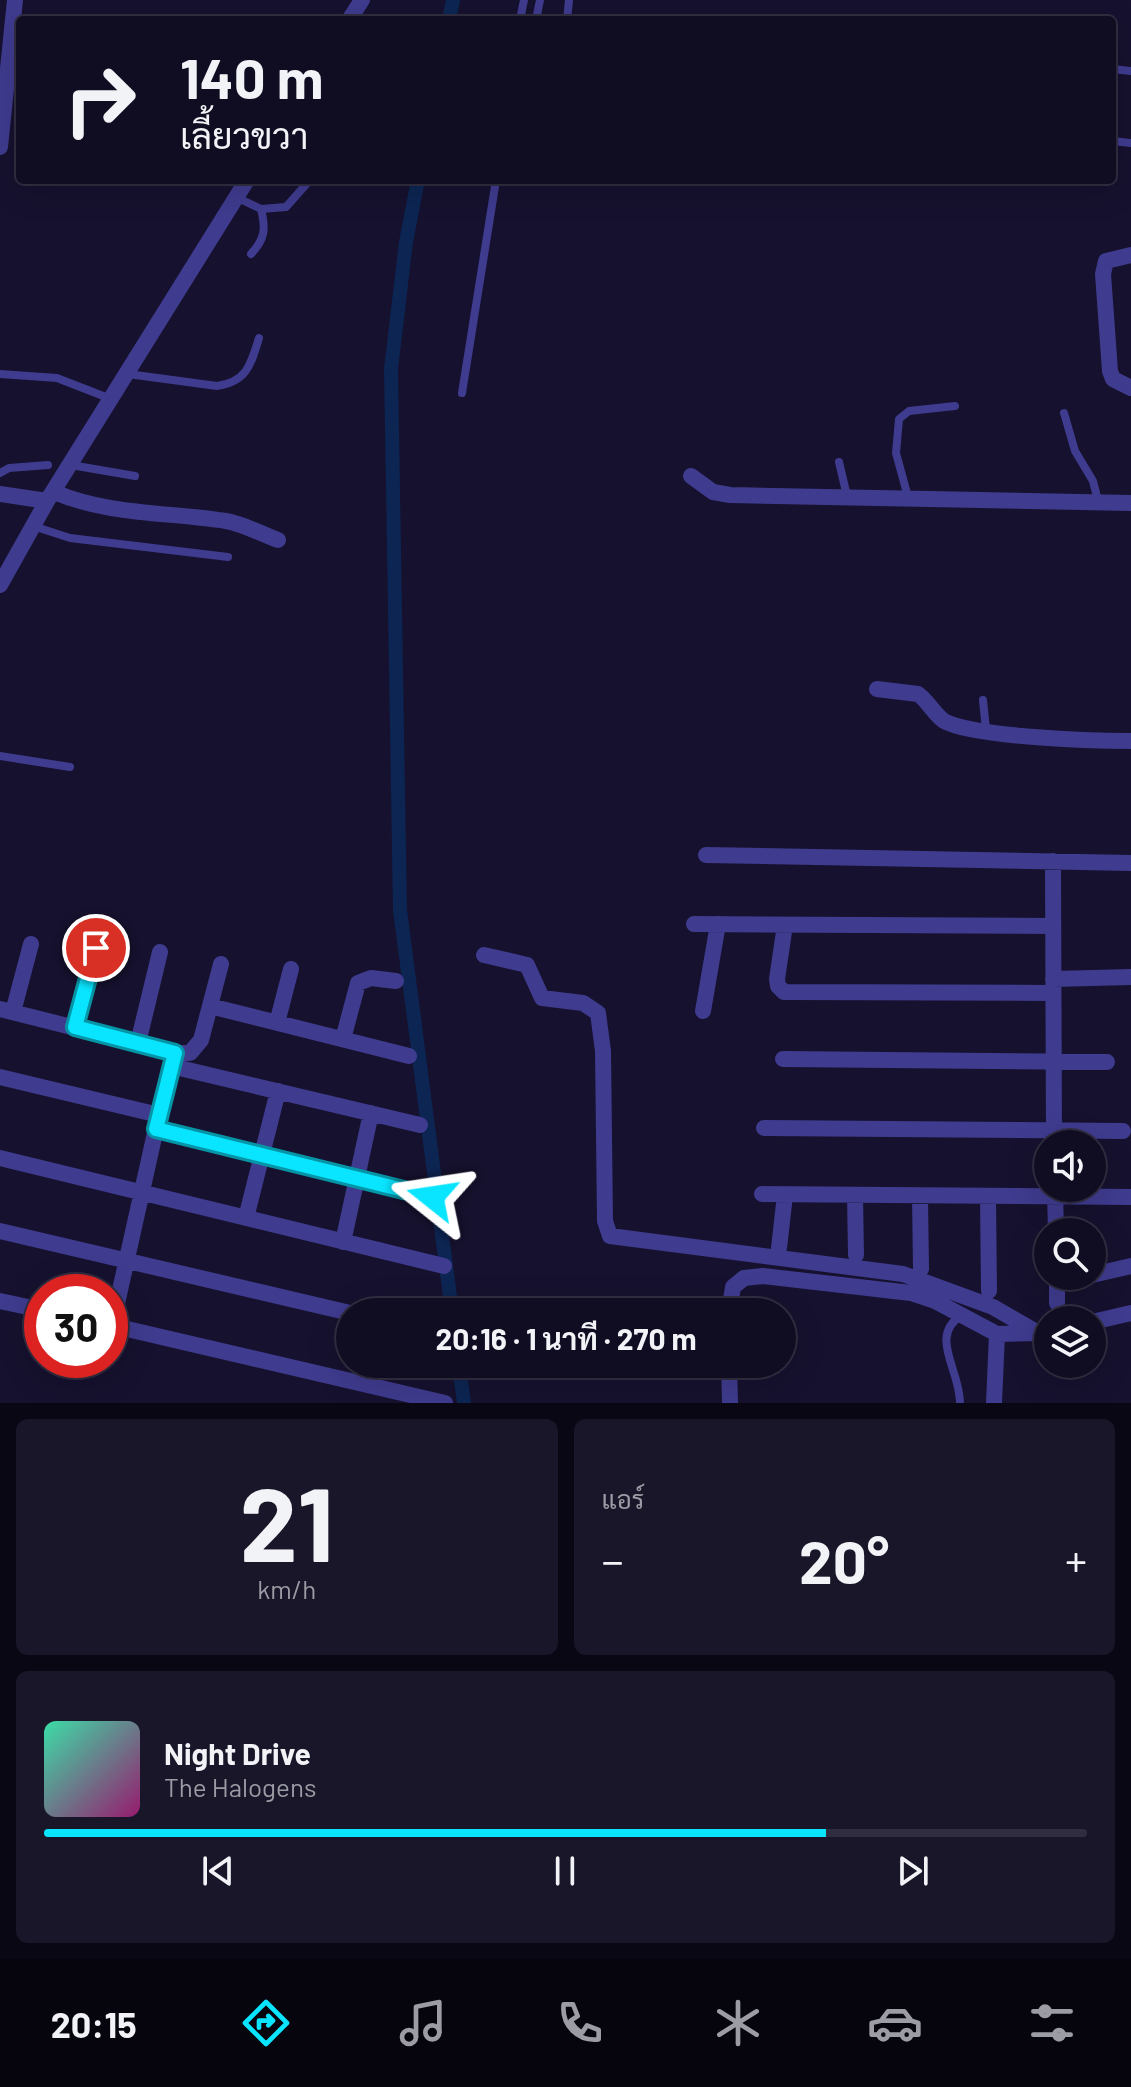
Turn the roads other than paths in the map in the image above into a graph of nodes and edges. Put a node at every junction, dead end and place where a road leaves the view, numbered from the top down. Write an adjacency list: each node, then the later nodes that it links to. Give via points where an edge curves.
1 (15, 0): 2 (street)
2 (14, 65): 3 (street)
3 (0, 147)
4 (244, 184): 7 (street)
5 (306, 184): 8 (lane, via 286,207)
6 (495, 184): 15 (lane)
7 (236, 197): 8 (lane); 13 (street)
8 (261, 209): 9 (lane, via 264,233)
9 (251, 254)
10 (1131, 255): 14 (street, via 1106,261 1103,274 1110,371 1113,379)
11 (259, 338): 13 (lane, via 248,371 231,385)
12 (0, 374): 16 (lane, via 57,378)
13 (127, 374): 16 (street)
14 (1131, 388)
15 (462, 393)
16 (111, 399): 21 (street)
17 (955, 406): 28 (lane, via 909,411 899,419 896,453)
18 (1064, 413): 29 (lane)
19 (839, 462): 27 (lane)
20 (48, 465): 22 (lane)
21 (71, 465): 23 (lane); 26 (street)
22 (0, 473)
23 (135, 476)
24 (691, 476): 27 (street, via 713,492 730,495)
25 (0, 494): 26 (street)
26 (51, 496): 31 (street); 32 (street, via 229,521)
27 (847, 496): 28 (street)
28 (908, 497): 29 (street)
29 (1098, 501): 30 (street)
30 (1131, 503)
31 (33, 526): 33 (lane, via 70,538); 34 (street)
32 (278, 540)
33 (228, 557)
34 (0, 585)
35 (877, 689): 37 (street, via 918,694 945,721)
36 (983, 700): 37 (lane)
37 (986, 730): 38 (street)
38 (1131, 741)
39 (0, 756): 40 (lane)
40 (70, 767)
41 (706, 855): 42 (street)
42 (1053, 861): 43 (street); 47 (street)
43 (1131, 863)
44 (694, 924): 45 (street)
45 (718, 924): 46 (street); 59 (street)
46 (785, 925): 47 (street); 56 (street, via 777,979 784,992)
47 (1052, 926): 56 (street)
48 (31, 944): 58 (street)
49 (96, 948): 61 (street)
50 (160, 952): 63 (street)
51 (484, 955): 113 (street, via 527,965 542,998 583,1003 598,1013 605,1221 610,1236 903,1274)
52 (221, 964): 57 (street)
53 (291, 969): 60 (street)
54 (1131, 977): 56 (street)
55 (396, 981): 62 (street, via 371,978 358,983)
56 (1052, 986): 67 (street)
57 (210, 1006): 60 (street); 66 (street, via 197,1048)
58 (6, 1011): 61 (street)
59 (703, 1011)
60 (277, 1023): 62 (street)
61 (75, 1027): 63 (street)
62 (343, 1039): 64 (street)
63 (138, 1043): 66 (street)
64 (409, 1056)
65 (783, 1059): 67 (street)
66 (173, 1060): 70 (street); 72 (street)
67 (1052, 1062): 68 (street); 75 (street)
68 (1107, 1062)
69 (2, 1079): 72 (street)
70 (278, 1091): 71 (street); 79 (street)
71 (371, 1113): 73 (street); 81 (street)
72 (158, 1122): 79 (street); 82 (street)
73 (420, 1125)
74 (764, 1128): 78 (street)
75 (1054, 1130)
76 (1123, 1131): 77 (street)
77 (1106, 1132)
78 (1034, 1136)
79 (262, 1155): 81 (street); 92 (street)
80 (0, 1158): 82 (street)
81 (356, 1178): 88 (street); 94 (street)
82 (142, 1193): 92 (street); 97 (street)
83 (762, 1194): 84 (street)
84 (785, 1195): 86 (street); 95 (street)
85 (1034, 1195): 91 (street)
86 (855, 1196): 89 (street); 96 (street)
87 (1106, 1196): 90 (street)
88 (432, 1197)
89 (920, 1197): 91 (street); 100 (street)
90 (1131, 1197)
91 (988, 1198): 104 (street)
92 (246, 1218): 94 (street)
93 (0, 1231): 97 (street)
94 (343, 1242): 98 (street)
95 (779, 1248)
96 (856, 1255)
97 (127, 1263): 102 (street); 109 (street)
98 (444, 1266)
99 (1131, 1266): 101 (street)
100 (921, 1269)
101 (1106, 1272)
102 (124, 1274)
103 (1057, 1290): 107 (street)
104 (989, 1291)
105 (731, 1298): 111 (street, via 733,1287 744,1278 763,1276 911,1293)
106 (0, 1301): 108 (street)
107 (1057, 1303)
108 (24, 1306)
109 (336, 1310)
110 (1131, 1313): 112 (street)
111 (962, 1315): 116 (street); 120 (lane, via 945,1331)
112 (1106, 1319)
113 (1034, 1328)
114 (128, 1329): 118 (street)
115 (1034, 1332): 116 (street)
116 (997, 1334): 121 (street)
117 (729, 1378): 119 (street)
118 (445, 1403)
119 (730, 1403)
120 (960, 1403)
121 (994, 1403)

